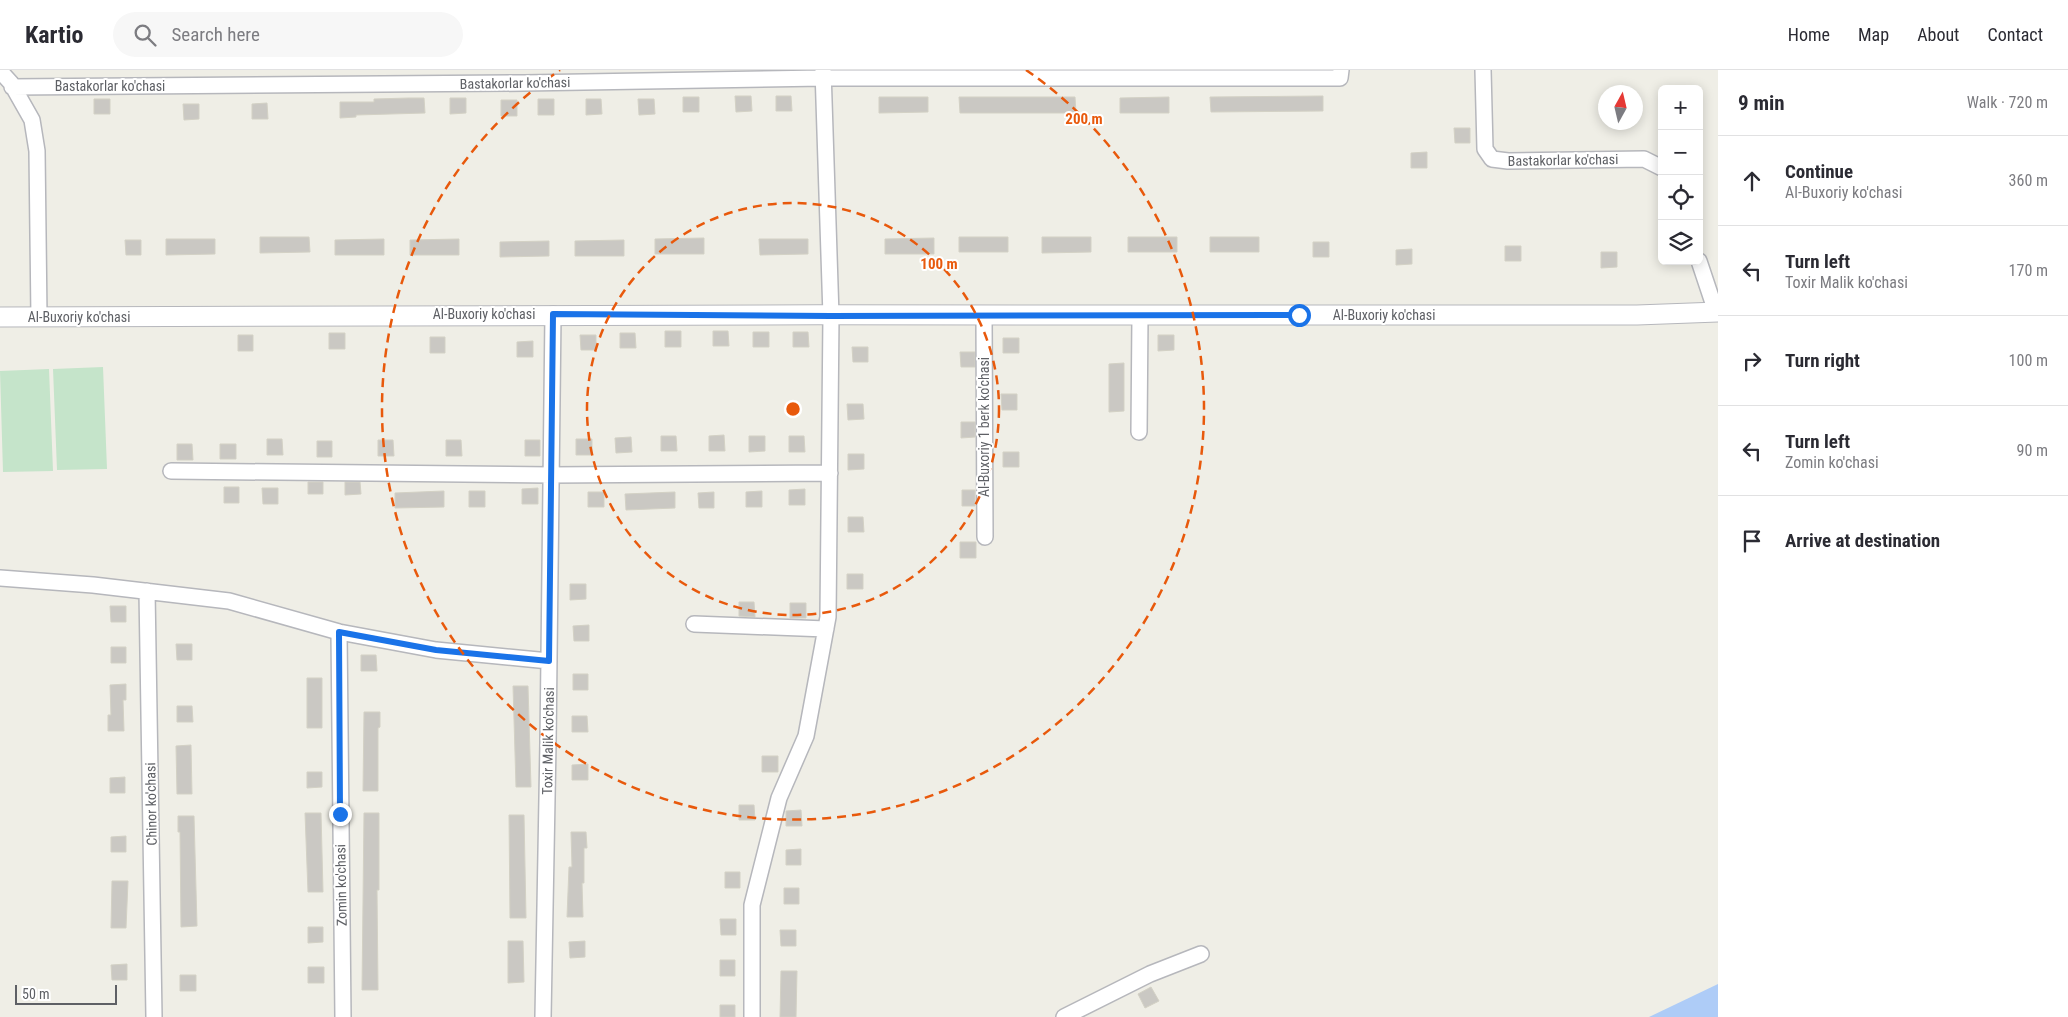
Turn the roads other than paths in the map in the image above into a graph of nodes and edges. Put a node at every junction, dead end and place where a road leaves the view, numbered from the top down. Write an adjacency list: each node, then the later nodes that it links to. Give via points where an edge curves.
1 (1341, 70): 4 (street, Bastakorlar ko'chasi, via 1340,78)
2 (1483, 70): 6 (street, Bastakorlar ko'chasi, via 1485,149 1492,159 1644,158)
3 (0, 71): 5 (street)
4 (823, 74): 5 (street, Bastakorlar ko'chasi, via 524,83); 10 (street)
5 (12, 87): 14 (street, via 32,120 37,152)
6 (1658, 166)
7 (1700, 265): 8 (street)
8 (1717, 312): 12 (street, Al-Buxoriy ko'chasi)
9 (553, 314): 10 (street, Al-Buxoriy ko'chasi); 14 (street, Al-Buxoriy ko'chasi); 18 (street, Toxir Malik ko'chasi)
10 (831, 316): 11 (street, Al-Buxoriy ko'chasi); 17 (street)
11 (984, 316): 12 (street, Al-Buxoriy ko'chasi); 19 (street, Al-Buxoriy 1 berk ko'chasi)
12 (1140, 316): 15 (street)
13 (0, 317): 14 (street, Al-Buxoriy ko'chasi)
14 (39, 317)
15 (1139, 432)
16 (171, 471): 18 (street)
17 (830, 473): 18 (street); 23 (street)
18 (551, 475): 25 (street, Toxir Malik ko'chasi)
19 (985, 537)
20 (0, 578): 21 (street)
21 (147, 591): 24 (street, via 229,601); 27 (street, Chinor ko'chasi)
22 (694, 624): 23 (street)
23 (826, 629): 30 (street, via 806,736 779,798 752,905)
24 (339, 632): 25 (street, via 436,650); 28 (street, Zomin ko'chasi)
25 (549, 661): 29 (street, Toxir Malik ko'chasi)
26 (1201, 954): 31 (street, via 1150,974)
27 (154, 1017)
28 (342, 1017)
29 (543, 1017)
30 (752, 1017)
31 (1064, 1017)

